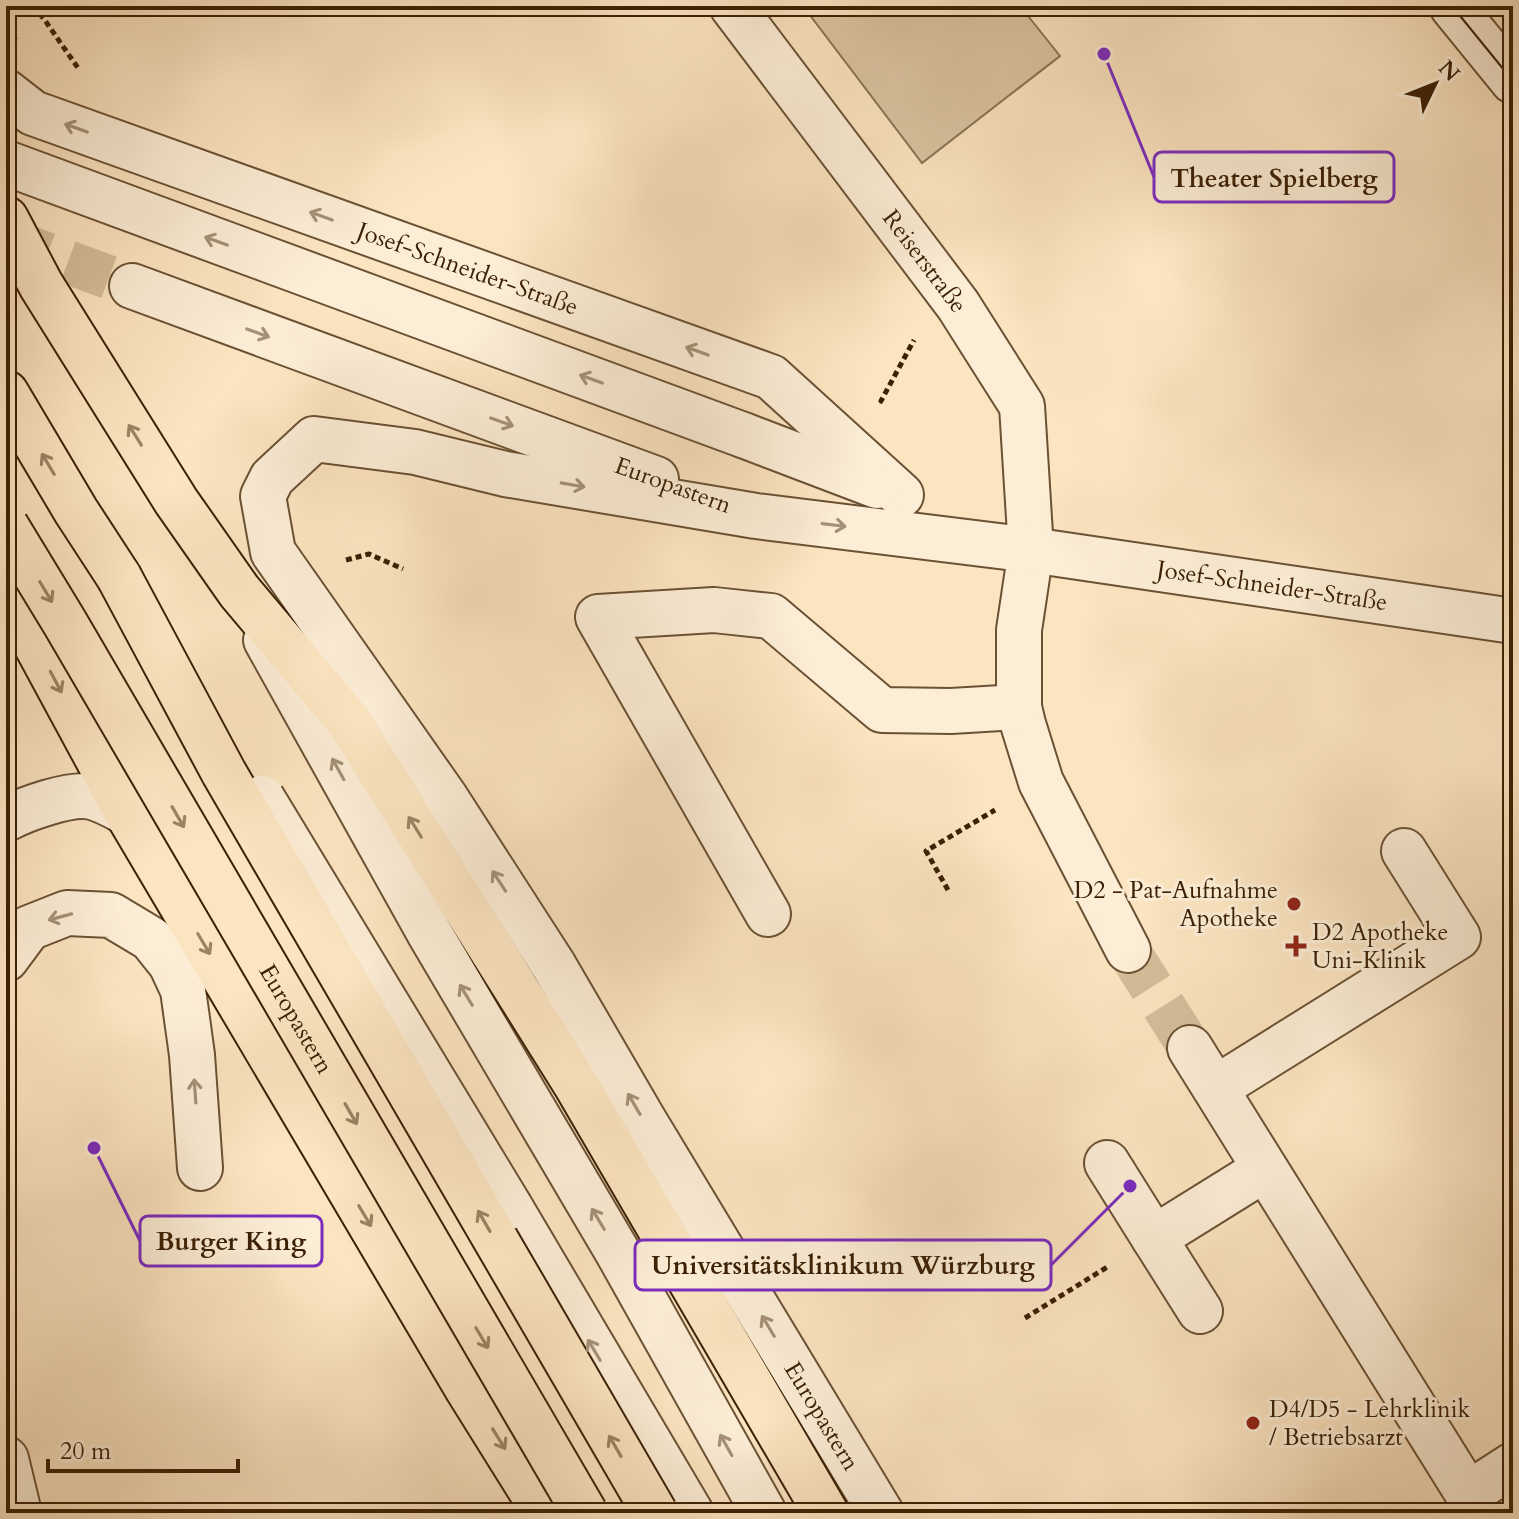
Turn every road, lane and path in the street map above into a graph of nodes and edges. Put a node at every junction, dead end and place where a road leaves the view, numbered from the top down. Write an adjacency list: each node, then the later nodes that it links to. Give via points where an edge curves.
1 (33, 6): 6 (path)
2 (732, 6): 18 (street, Reiserstraße, via 958,305 1022,406)
3 (1452, 6): 7 (street)
4 (1491, 6): 5 (street)
5 (1513, 34)
6 (83, 76)
7 (1513, 81)
8 (6, 92): 15 (street, Josef-Schneider-Straße, one-way to 8, via 771,377 33,113)
9 (6, 163): 15 (street, Josef-Schneider-Straße, one-way to 9, bridge)
10 (6, 219): 24 (main road, Europastern, one-way to 10, via 41,285)
11 (132, 286): 16 (street, Europastern, one-way to 16)
12 (896, 375): 14 (path)
13 (6, 393): 22 (main road, one-way to 13)
14 (881, 401)
15 (901, 495): 18 (street, Josef-Schneider-Straße)
16 (756, 516): 18 (street, Josef-Schneider-Straße, one-way to 18); 19 (street, Europastern, one-way to 16, via 263,496 272,478 314,439 415,452 505,474)
17 (6, 526): 50 (main road, Europastern, one-way to 50, bridge)
18 (1031, 550): 25 (street, Josef-Schneider-Straße); 26 (street, Reiserstraße, via 1019,630)
19 (273, 552): 27 (street, Europastern); 55 (street, Europastern, one-way to 19, via 554,966 445,797)
20 (333, 564): 21 (path, via 369,554)
21 (403, 569)
22 (119, 577): 51 (main road, one-way to 22, bridge, via 232,787); 52 (street, one-way to 22, bridge, via 212,717)
23 (6, 589): 29 (main road, Europastern, one-way to 29)
24 (239, 591): 27 (main road, Europastern); 53 (street, Europastern, one-way to 24)
25 (1513, 621)
26 (1019, 707): 28 (street, Reiserstraße); 33 (street, via 882,710 771,616 714,610 598,617)
27 (350, 723): 54 (main road, Europastern, one-way to 27, via 575,1083)
28 (1041, 782): 32 (path, via 926,851); 34 (street, Reiserstraße)
29 (127, 813): 30 (street, via 89,796); 49 (main road, Europastern, one-way to 49)
30 (6, 819)
31 (1404, 851): 37 (street, via 1458,937)
32 (948, 890)
33 (768, 914)
34 (1128, 950)
35 (6, 959): 39 (street, one-way to 35, via 183,990 151,939 111,915 67,913 29,928)
36 (1190, 1048): 37 (street)
37 (1216, 1088): 40 (street)
38 (1107, 1163): 41 (street)
39 (200, 1168)
40 (1265, 1169): 41 (street); 47 (street)
41 (1154, 1238): 43 (street)
42 (1085, 1281): 44 (path)
43 (1200, 1311)
44 (1025, 1318)
45 (6, 1459): 48 (street)
46 (1513, 1465): 47 (street)
47 (1473, 1504)
48 (19, 1513)
49 (545, 1513)
50 (585, 1513)
51 (655, 1513)
52 (691, 1513)
53 (764, 1513)
54 (826, 1513)
55 (881, 1513)

